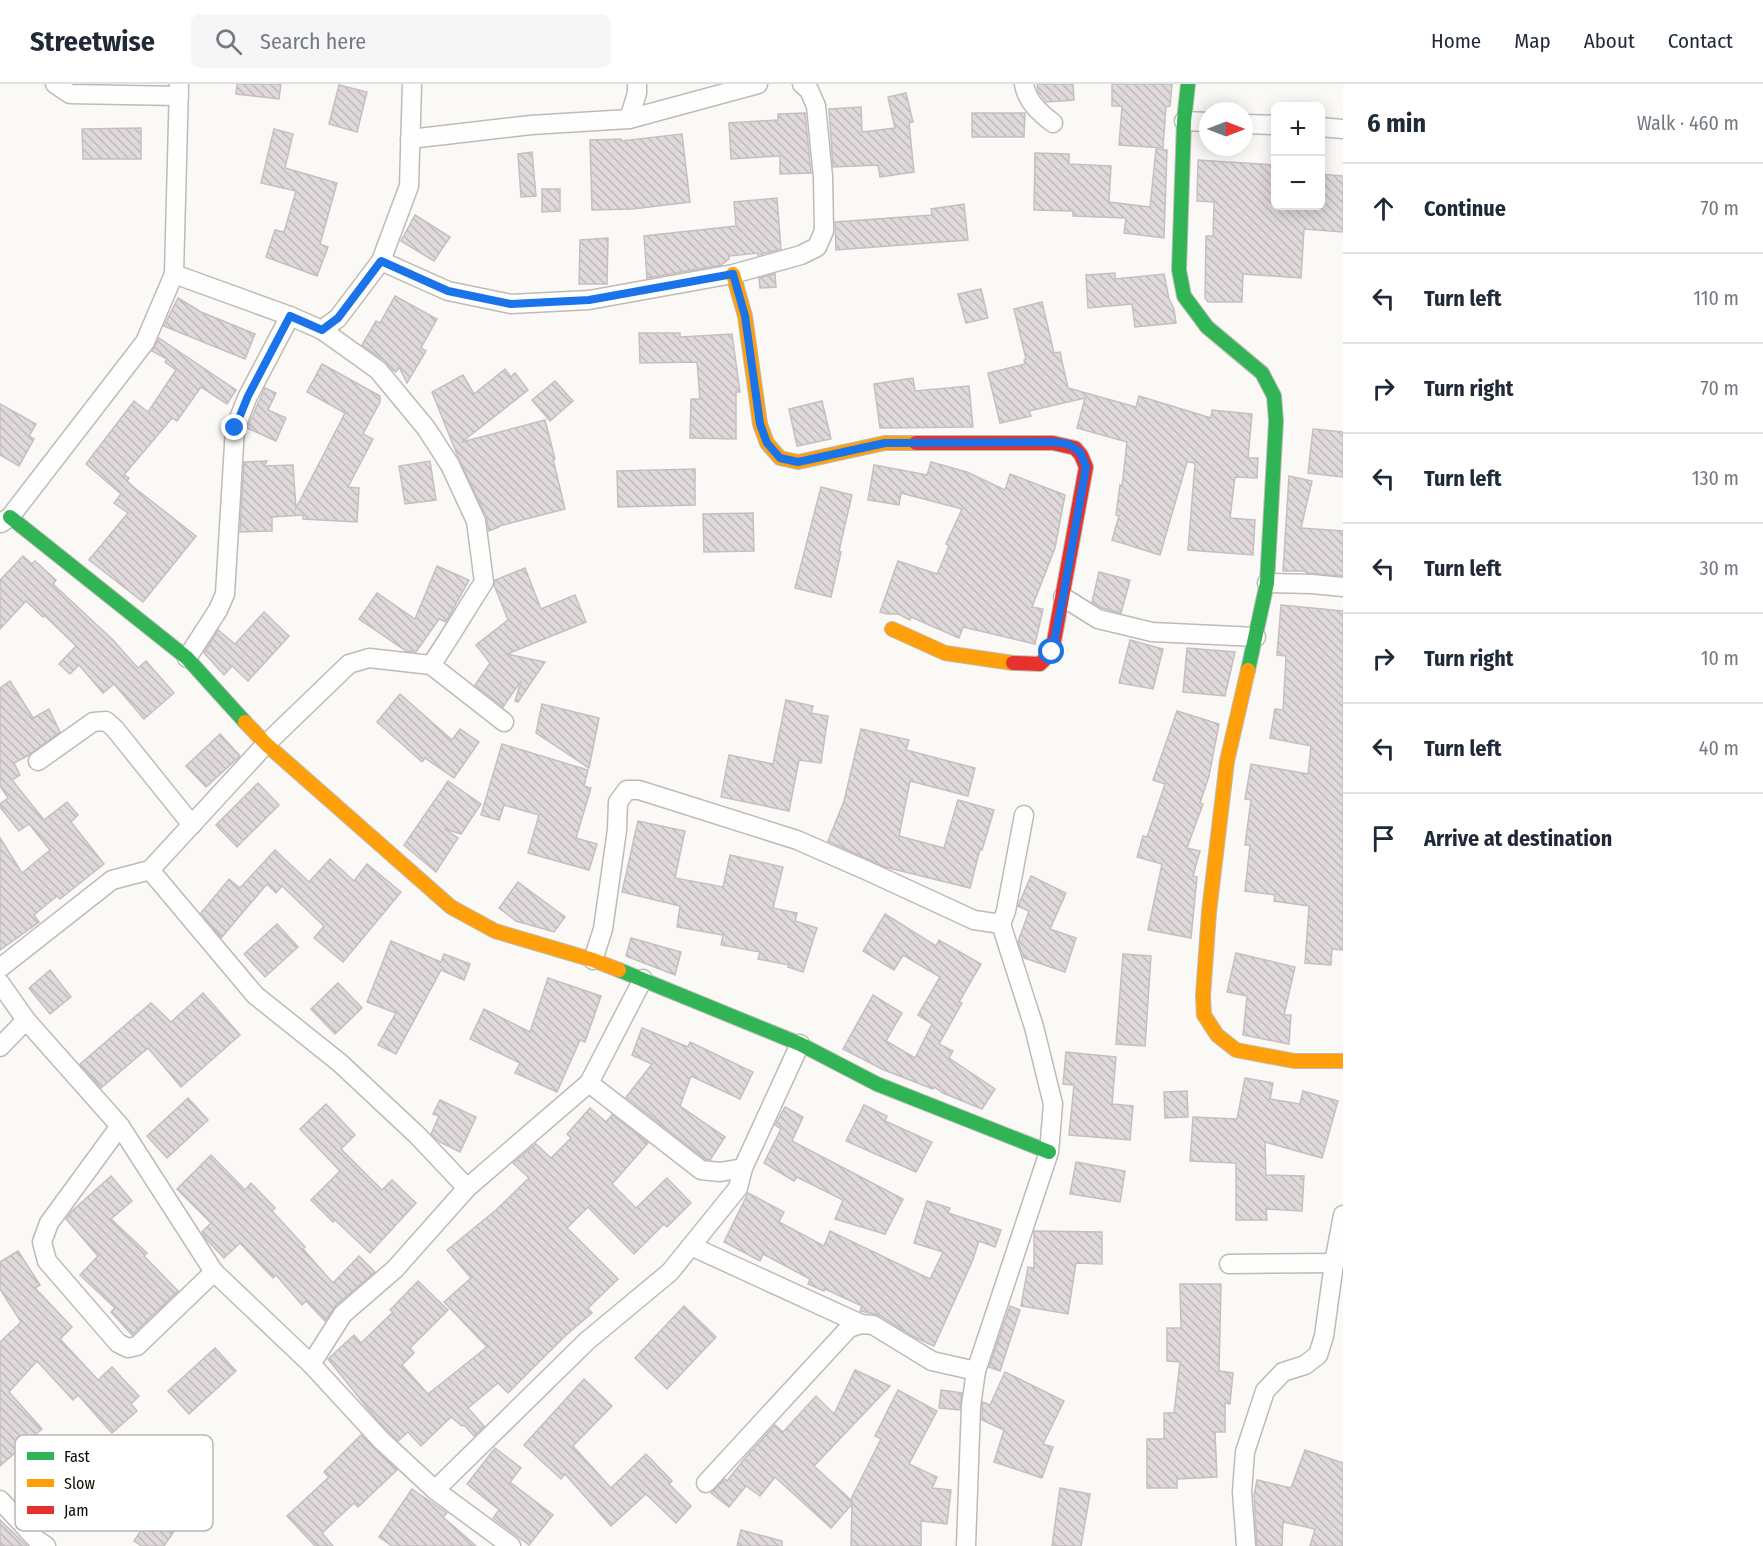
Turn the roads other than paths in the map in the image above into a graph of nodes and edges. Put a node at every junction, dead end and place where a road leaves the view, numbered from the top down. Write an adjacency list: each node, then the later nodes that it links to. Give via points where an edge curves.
1 (56, 84): 8 (street, via 70,94)
2 (412, 84): 17 (street)
3 (637, 84): 9 (street)
4 (758, 84): 9 (street)
5 (802, 84): 20 (street, via 816,106 824,231 818,247)
6 (1024, 84): 12 (street, via 1038,111)
7 (1188, 84): 10 (street)
8 (179, 90): 19 (street)
9 (629, 119): 17 (street, via 531,124)
10 (1184, 121): 11 (street); 24 (street, via 1179,270 1184,296 1207,327 1262,373 1274,396)
11 (1199, 122)
12 (1053, 123)
13 (1253, 124): 14 (street)
14 (1271, 125)
15 (1325, 127): 16 (street)
16 (1343, 129)
17 (410, 139): 18 (street, via 409,186)
18 (381, 261): 20 (street, via 448,291 511,304 589,300); 22 (street, via 338,318)
19 (174, 274): 21 (street); 23 (street, via 145,342)
20 (733, 274): 26 (street, via 745,316 760,424 767,443 780,458 798,462 885,443 1053,442 1068,444 1080,452 1086,467)
21 (290, 316): 22 (street); 29 (street, via 235,428 225,594)
22 (322, 330): 30 (street, via 378,370 402,397 450,465 476,521 484,582)
23 (5, 520): 29 (street)
24 (1267, 583): 25 (street); 28 (street)
25 (1343, 587)
26 (1063, 597): 27 (street, via 1052,652 1040,664 945,653); 28 (street, via 1098,619 1152,632)
27 (892, 629)
28 (1256, 637): 45 (street, via 1227,761 1209,912 1204,1015 1217,1035 1236,1050 1294,1061)
29 (187, 658): 32 (street)
30 (431, 665): 31 (street); 32 (street, via 369,658 349,664)
31 (504, 722)
32 (266, 744): 35 (street); 38 (street, via 451,907 495,931)
33 (38, 761): 35 (street, via 93,722 106,722)
34 (1024, 815): 37 (street)
35 (192, 825): 36 (street)
36 (150, 870): 39 (street, via 112,880); 50 (street, via 255,995 340,1063)
37 (1001, 924): 38 (street, via 974,920 797,840 639,790 627,790 618,802 618,830 603,929); 48 (street, via 1034,1027 1053,1104)
38 (593, 960): 40 (street)
39 (0, 968)
40 (644, 979): 43 (street); 46 (street)
41 (0, 983): 42 (street)
42 (27, 1020): 44 (street); 47 (street)
43 (800, 1044): 48 (street, via 877,1084); 49 (street)
44 (0, 1047)
45 (1343, 1061)
46 (589, 1083): 49 (street, via 701,1170); 50 (street)
47 (120, 1126): 55 (street); 55 (street, via 48,1223 42,1242 47,1261 118,1343 128,1348 137,1346)
48 (1049, 1152): 58 (street)
49 (743, 1168): 52 (street, via 738,1188)
50 (467, 1188): 57 (street, via 395,1269 343,1314)
51 (1343, 1215): 53 (street)
52 (691, 1246): 56 (street); 60 (street, via 670,1272 587,1341)
53 (1334, 1263): 54 (street); 67 (street, via 1318,1355 1305,1365 1283,1372 1265,1391 1256,1415 1245,1452 1242,1492)
54 (1229, 1264)
55 (214, 1272): 57 (street)
56 (861, 1324): 58 (street, via 873,1325 932,1361); 59 (street, via 849,1328)
57 (311, 1364): 60 (street, via 381,1440)
58 (976, 1371): 66 (street)
59 (706, 1484)
60 (435, 1490): 65 (street)
61 (0, 1500): 62 (street)
62 (15, 1516)
63 (29, 1531): 64 (street)
64 (46, 1546)
65 (511, 1546)
66 (966, 1546)
67 (1246, 1546)

